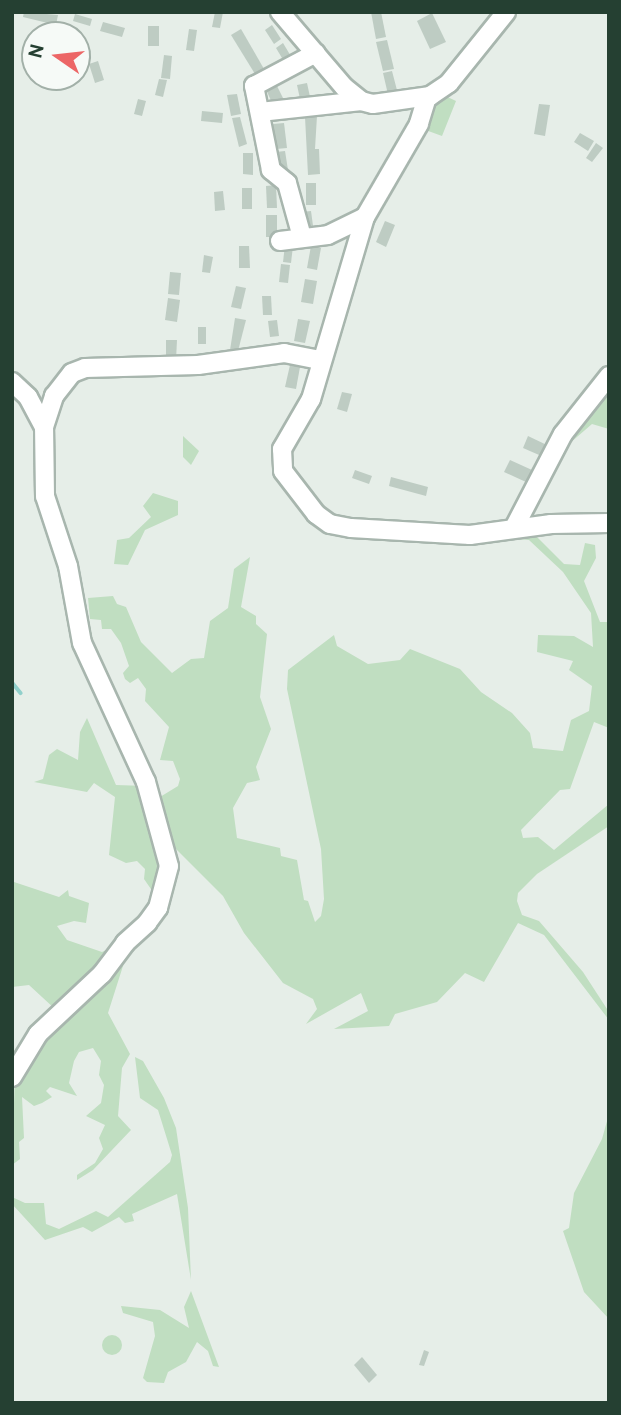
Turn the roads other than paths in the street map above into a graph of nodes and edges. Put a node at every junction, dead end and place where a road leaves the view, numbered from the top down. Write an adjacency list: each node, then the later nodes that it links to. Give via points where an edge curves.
1 (280, 12): 3 (street)
2 (506, 12): 4 (street, via 449,83)
3 (316, 53): 5 (street); 6 (street, via 257,82 254,90)
4 (427, 97): 5 (street, via 396,103); 7 (street, via 419,124)
5 (360, 101): 6 (street)
6 (260, 112): 8 (street, via 271,170 287,183)
7 (365, 217): 8 (street, via 328,235); 10 (street)
8 (302, 237): 9 (street)
9 (280, 241)
10 (320, 360): 13 (street, via 284,353 198,365 85,368 72,373 54,396); 15 (street, via 311,399 280,461 287,481 316,514 330,524 390,531 470,535)
11 (609, 376): 15 (street, via 563,434)
12 (12, 382): 13 (street, via 28,397)
13 (44, 427): 16 (street, via 45,496 68,566 82,643 146,782 169,866 165,890 153,915 102,974 38,1034)
14 (609, 523): 15 (street)
15 (514, 528)
16 (12, 1077)

